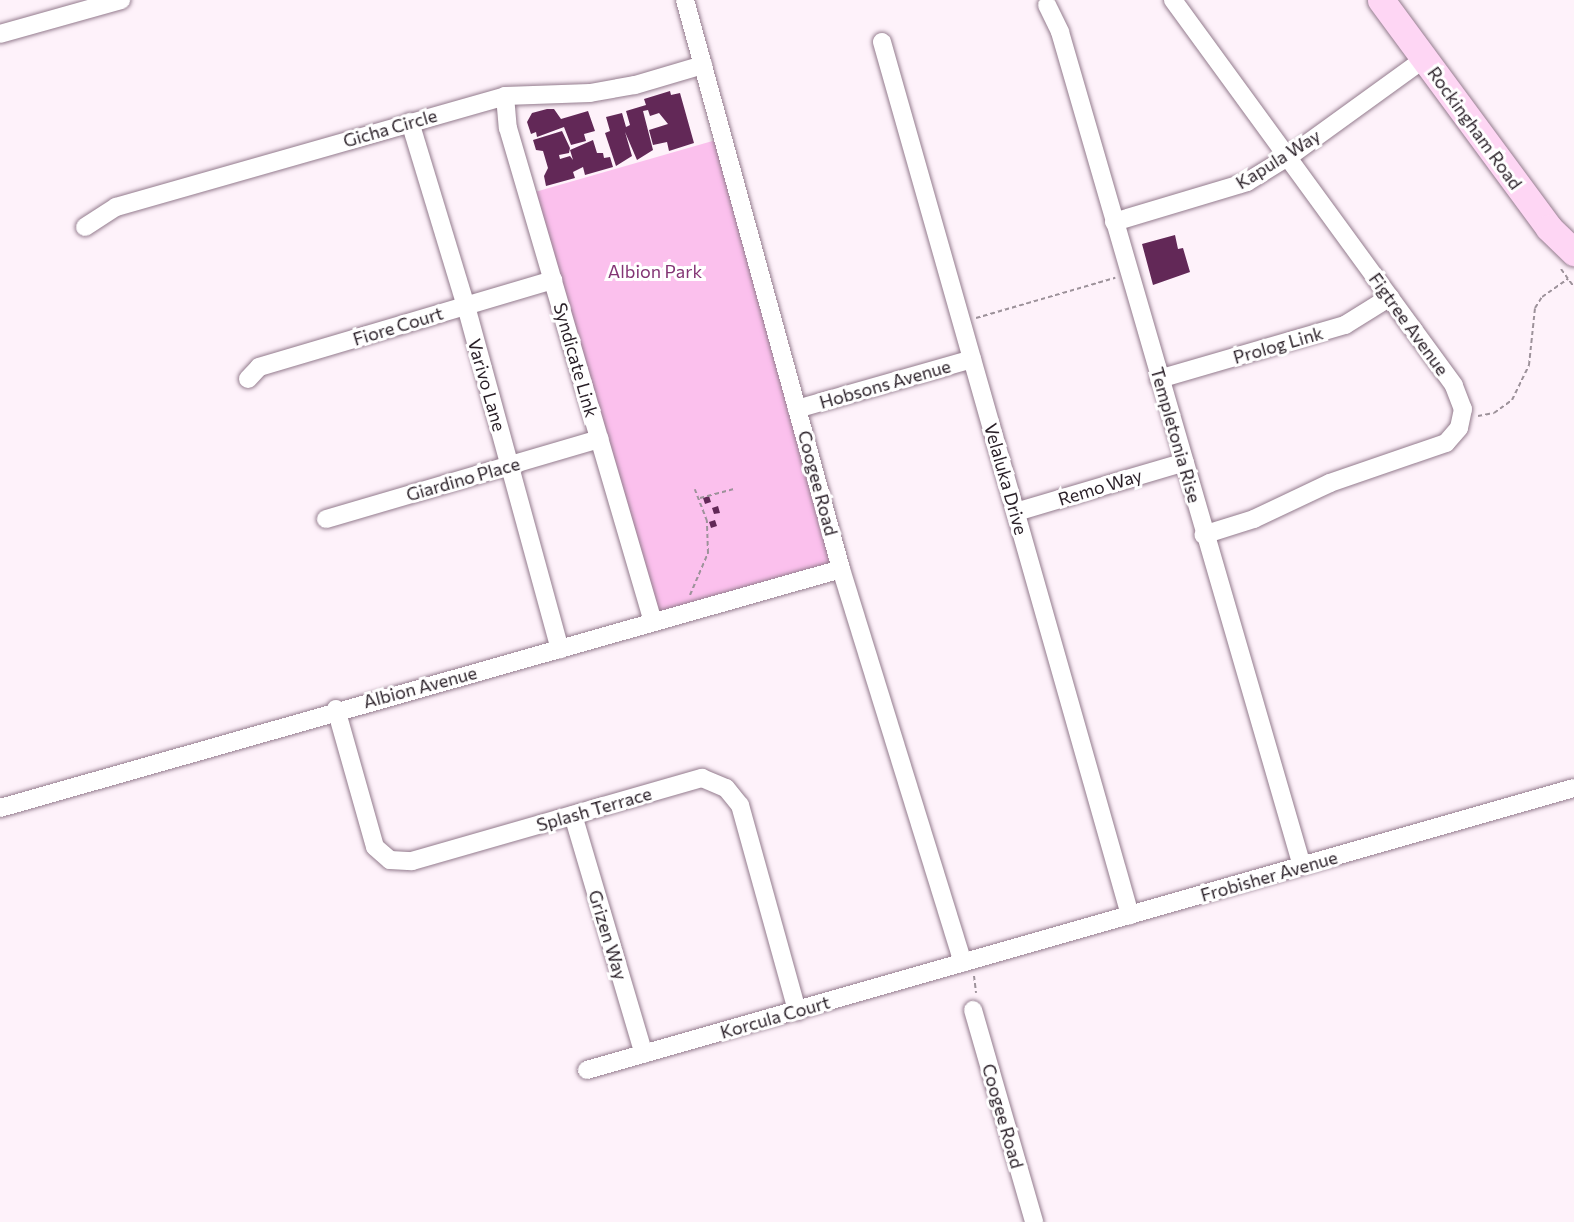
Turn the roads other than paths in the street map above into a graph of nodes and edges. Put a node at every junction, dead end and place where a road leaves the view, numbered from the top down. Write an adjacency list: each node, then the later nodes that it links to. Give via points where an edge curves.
1 (121, 0): 6 (street)
2 (685, 0): 9 (street, Coogee Road)
3 (1173, 0): 12 (street, Figtree Avenue)
4 (1382, 0): 8 (main road, Rockingham Road)
5 (1047, 5): 13 (street, Templetonia Rise, via 1060,32)
6 (0, 34)
7 (882, 42): 19 (street, Velaluka Drive)
8 (1424, 59): 12 (street, Kapula Way); 15 (main road, Rockingham Road, via 1549,228)
9 (703, 65): 10 (street, Gicha Circle, via 635,85 590,93); 22 (street, Coogee Road)
10 (505, 96): 11 (street, Gicha Circle); 16 (street, Syndicate Link, via 508,128)
11 (410, 122): 14 (street, Gicha Circle, via 116,207); 18 (street, Varivo Lane)
12 (1287, 157): 13 (street, Kapula Way, via 1234,187); 17 (street, Figtree Avenue)
13 (1114, 222): 21 (street, Templetonia Rise)
14 (86, 226)
15 (1574, 252)
16 (553, 280): 18 (street, Fiore Court); 23 (street, Syndicate Link)
17 (1390, 297): 21 (street, Prolog Link, via 1345,325); 28 (street, Figtree Avenue, via 1458,393 1463,417 1454,436 1436,448 1330,483 1254,519)
18 (465, 306): 20 (street, Fiore Court, via 260,367); 25 (street, Varivo Lane)
19 (972, 359): 22 (street, Hobsons Avenue); 26 (street, Velaluka Drive)
20 (248, 379)
21 (1159, 379): 24 (street, Templetonia Rise)
22 (797, 409): 29 (street, Coogee Road)
23 (600, 439): 25 (street, Giardino Place); 30 (street, Syndicate Link)
24 (1185, 462): 26 (street, Remo Way); 28 (street, Templetonia Rise)
25 (510, 465): 27 (street, Giardino Place); 31 (street, Varivo Lane)
26 (1016, 512): 37 (street, Velaluka Drive)
27 (326, 519)
28 (1203, 535): 36 (street, Templetonia Rise)
29 (841, 569): 30 (street, Albion Avenue); 38 (street, Coogee Road)
30 (653, 622): 31 (street, Albion Avenue)
31 (560, 649): 32 (street, Albion Avenue)
32 (336, 709): 34 (street, Albion Avenue); 35 (street, Splash Terrace, via 375,847 390,860 412,861)
33 (1574, 788): 36 (street, Frobisher Avenue)
34 (0, 808)
35 (573, 815): 40 (street, Splash Terrace, via 702,778 726,788 740,805); 41 (street, Grizen Way)
36 (1302, 866): 37 (street, Frobisher Avenue)
37 (1130, 915): 38 (street, Frobisher Avenue)
38 (966, 962): 40 (street, Korcula Court)
39 (973, 1010): 43 (street, Coogee Road)
40 (797, 1011): 41 (street, Korcula Court)
41 (644, 1054): 42 (street, Korcula Court)
42 (587, 1070)
43 (1034, 1222)

